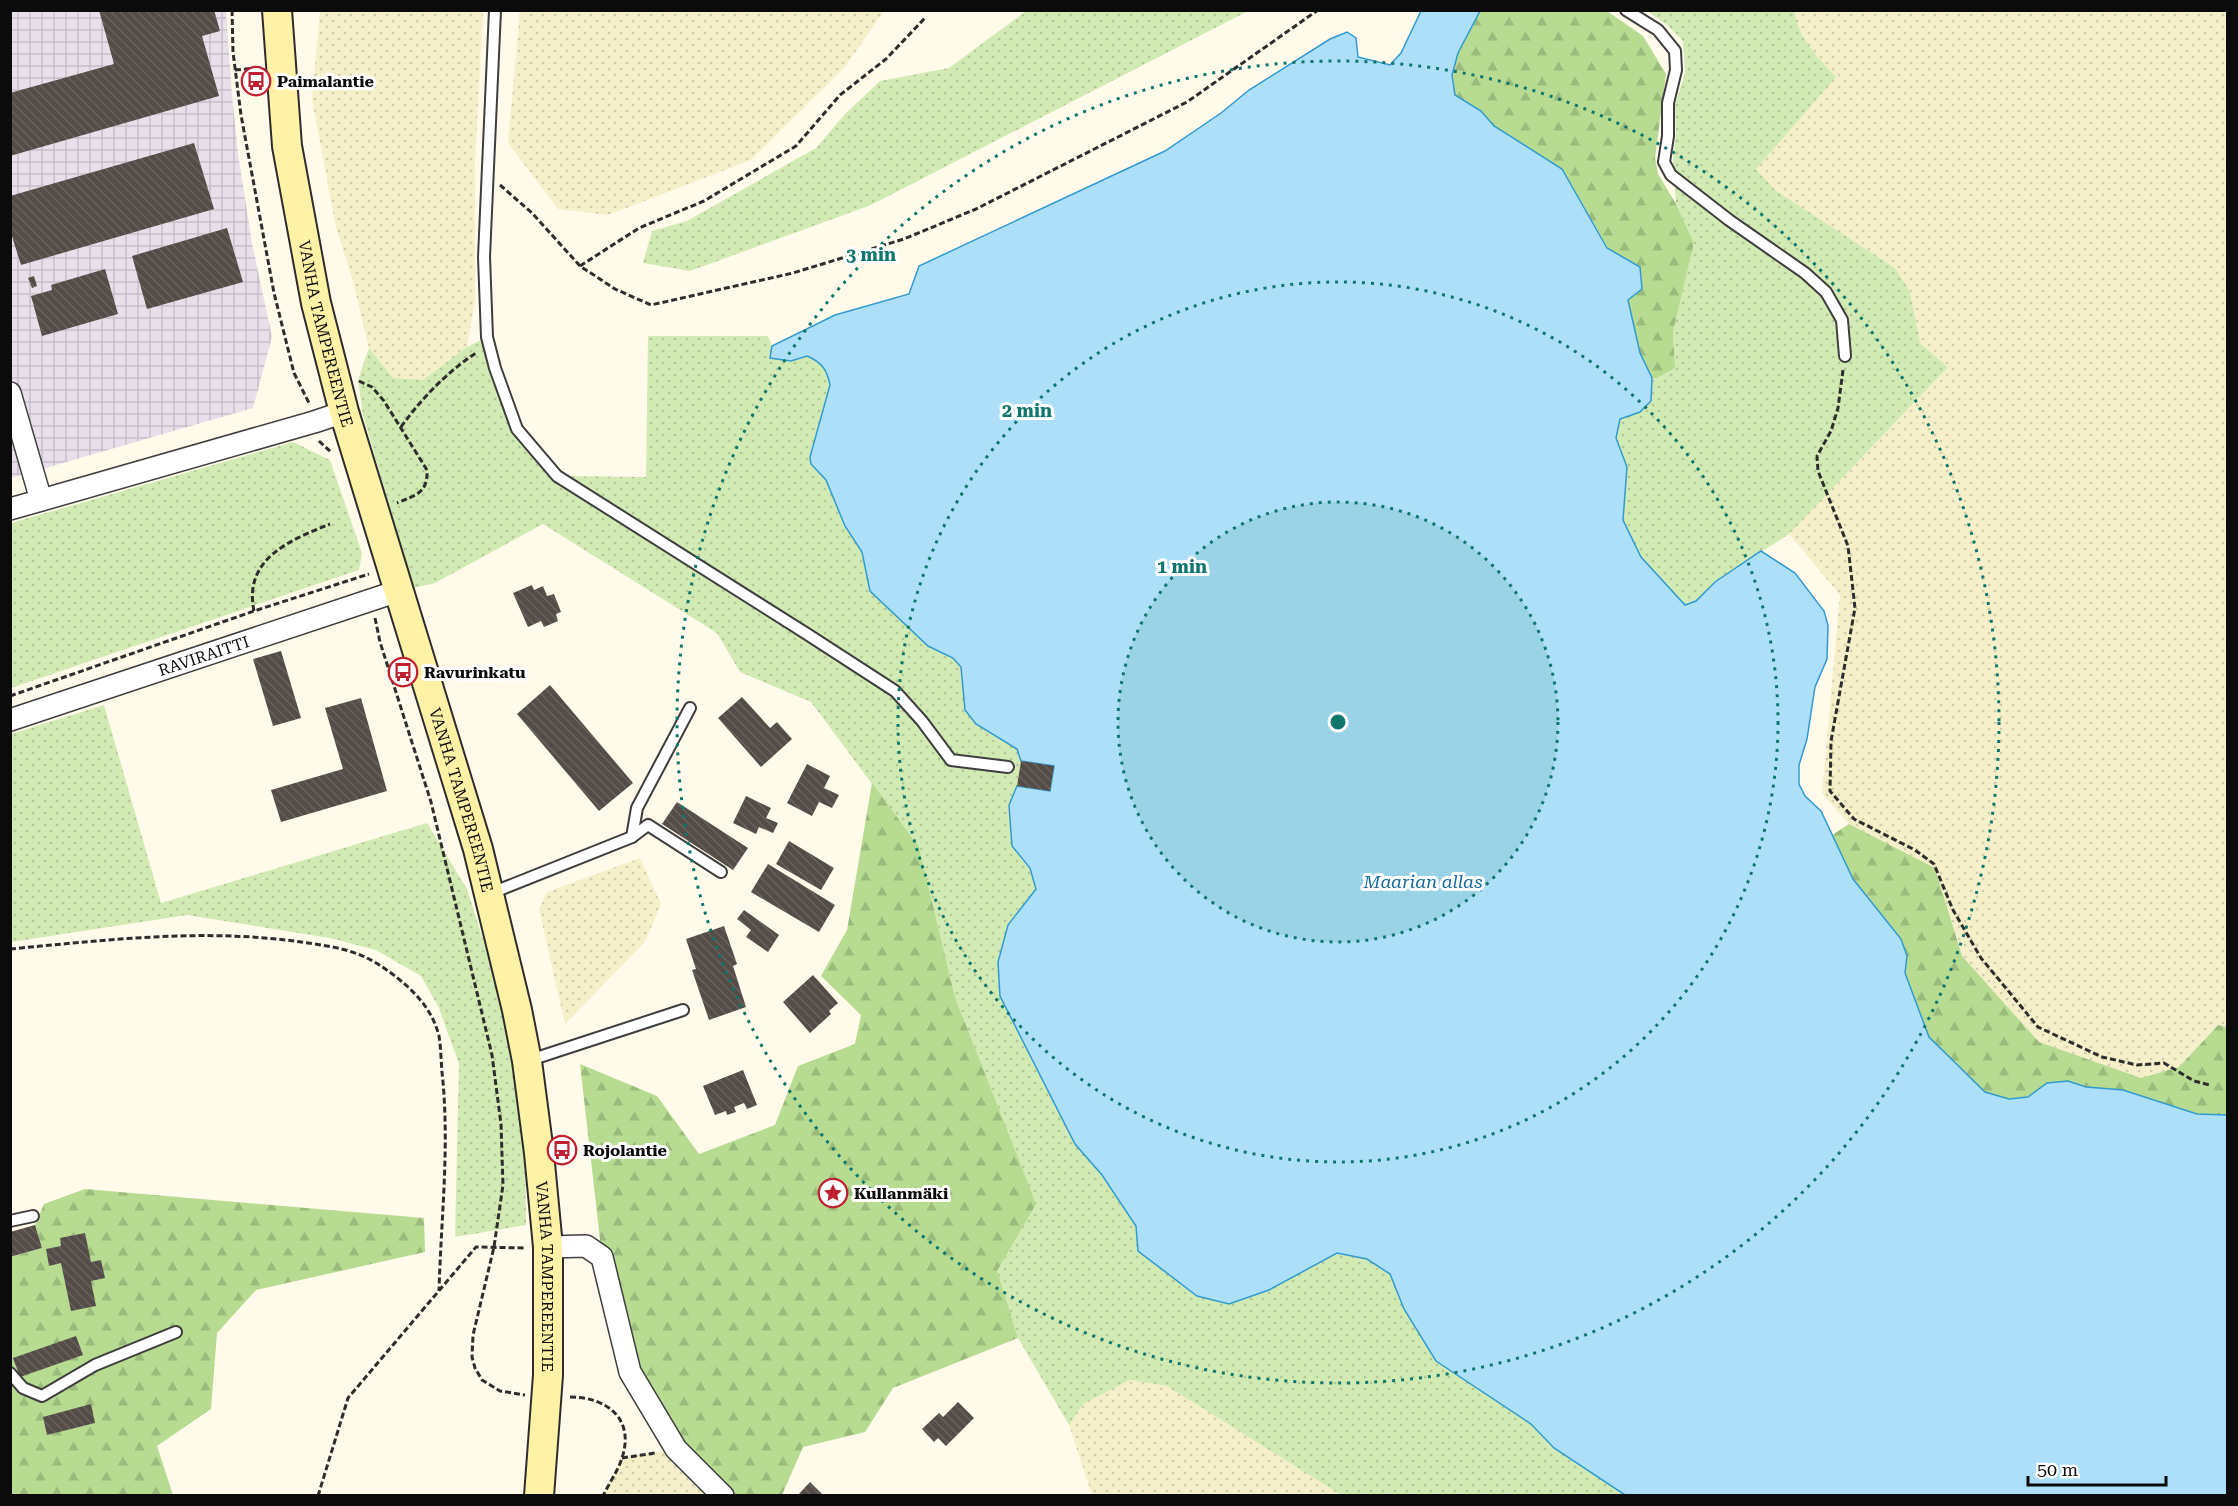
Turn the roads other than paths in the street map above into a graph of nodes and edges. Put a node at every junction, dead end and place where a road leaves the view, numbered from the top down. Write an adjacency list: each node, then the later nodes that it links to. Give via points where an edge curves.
1 (276, 10): 6 (main road, VANHA TAMPEREENTIE, via 289,157 316,303)
2 (495, 10): 12 (lane, via 484,257 489,345 517,429 557,476 895,692 951,760)
3 (1626, 10): 4 (lane, via 1658,30 1675,51 1664,162 1671,175 1826,292 1842,320)
4 (1845, 356)
5 (10, 393): 7 (street)
6 (344, 412): 7 (street); 9 (main road, VANHA TAMPEREENTIE)
7 (41, 500): 8 (street)
8 (10, 509)
9 (398, 591): 11 (street, RAVIRAITTI); 15 (main road, VANHA TAMPEREENTIE)
10 (690, 708): 13 (lane, via 637,808)
11 (10, 720)
12 (1008, 767)
13 (632, 837): 14 (lane, via 648,825); 15 (lane)
14 (721, 872)
15 (489, 894): 17 (main road, VANHA TAMPEREENTIE)
16 (683, 1010): 17 (lane)
17 (527, 1061): 20 (main road, VANHA TAMPEREENTIE)
18 (33, 1216): 19 (lane)
19 (10, 1221)
20 (548, 1247): 23 (main road, VANHA TAMPEREENTIE, via 548,1375); 24 (street, via 586,1246 602,1257 630,1372 676,1449)
21 (176, 1332): 22 (lane, via 95,1365 42,1396 23,1388)
22 (10, 1373)
23 (539, 1496)
24 (723, 1496)

